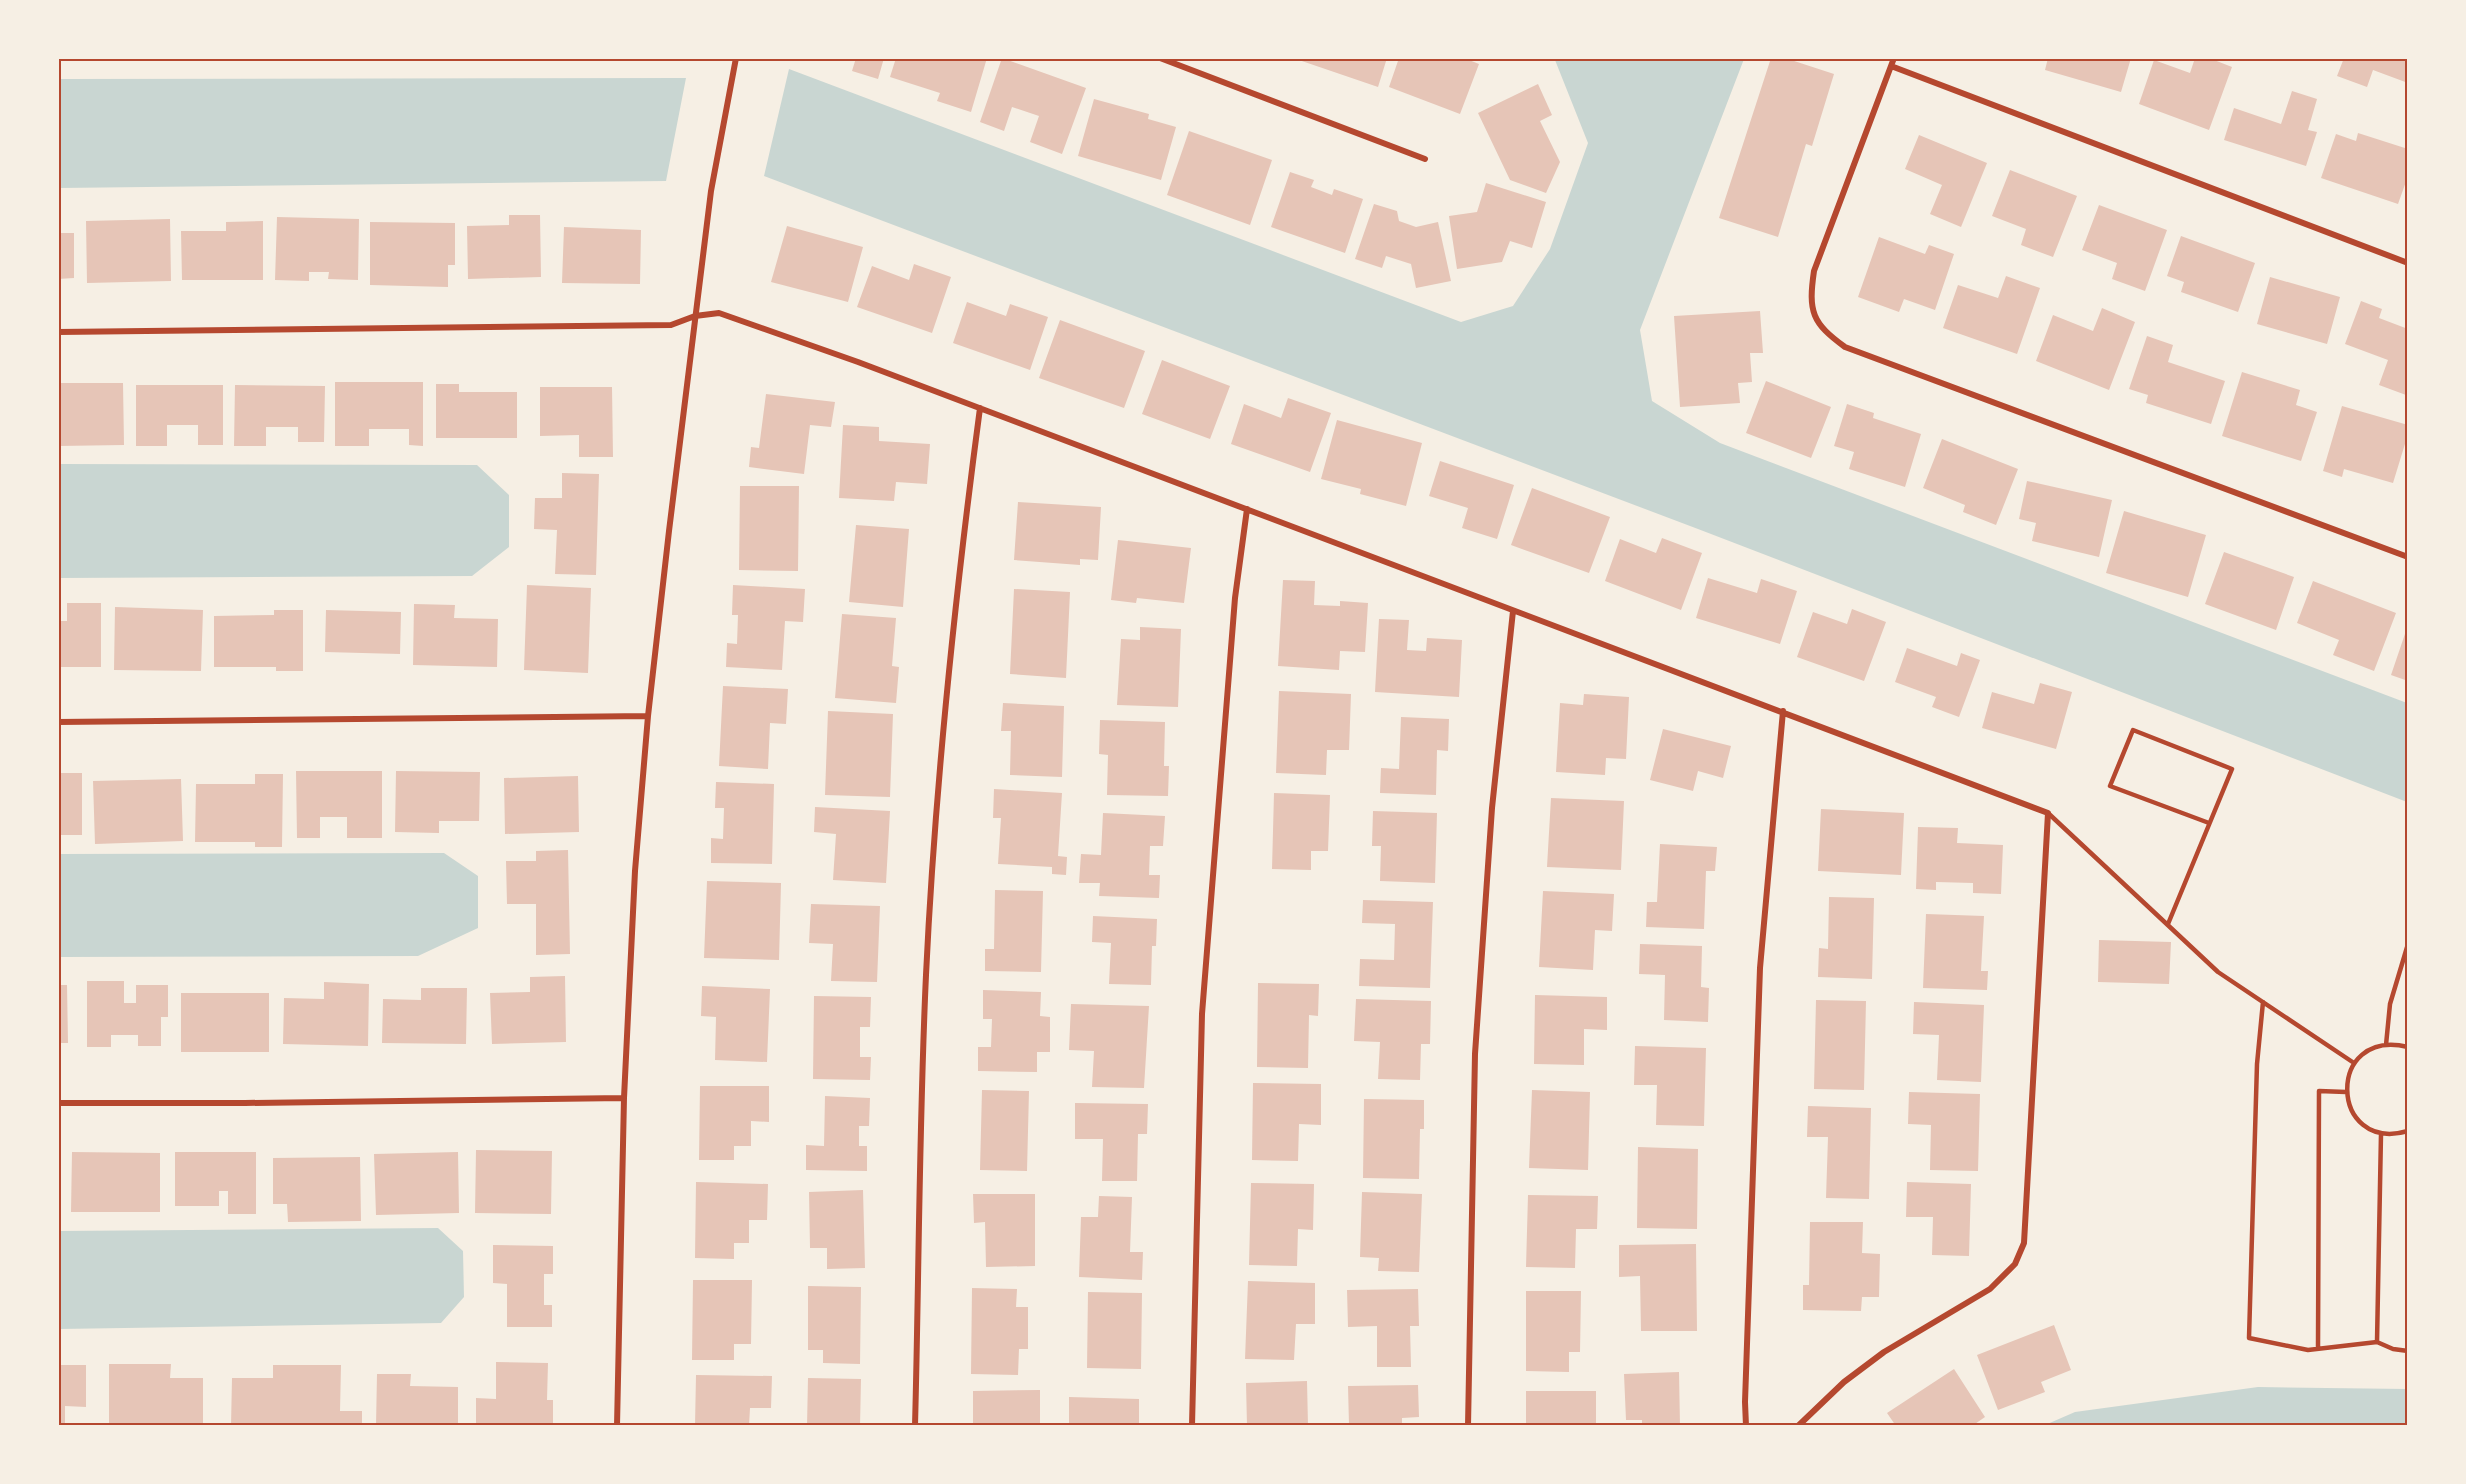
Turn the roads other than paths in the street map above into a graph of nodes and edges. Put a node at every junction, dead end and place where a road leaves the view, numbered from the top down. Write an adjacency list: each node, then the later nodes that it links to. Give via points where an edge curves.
1 (736, 58): 7 (street, via 711,191)
2 (1160, 58): 5 (street)
3 (1894, 58): 4 (street)
4 (1892, 66): 6 (street); 11 (street, via 1814,271 1813,313 1825,332 1845,347)
5 (1425, 159)
6 (2408, 263)
7 (695, 316): 8 (street, via 671,325); 9 (street, via 719,313); 14 (street)
8 (58, 332)
9 (980, 408): 10 (street); 33 (street, via 943,732 926,975)
10 (1247, 509): 12 (street); 34 (street, via 1235,598 1202,1014)
11 (2408, 557)
12 (1513, 611): 13 (street); 35 (street, via 1492,808 1474,1054)
13 (1783, 711): 16 (street); 36 (street, via 1760,968)
14 (648, 716): 15 (street); 25 (street, via 635,871)
15 (58, 722)
16 (2048, 813): 18 (lane); 37 (street, via 2024,1243 2015,1264 1990,1289 1868,1364)
17 (2209, 823): 17 (lane, via 2232,769 2133,730 2110,786); 18 (lane)
18 (2168, 924): 20 (lane, via 2218,972)
19 (2408, 944): 21 (lane, via 2390,1004)
20 (2263, 1002): 23 (lane); 30 (lane, via 2249,1338)
21 (2386, 1045): 22 (lane); 23 (lane, via 2364,1052)
22 (2408, 1047)
23 (2354, 1063): 24 (lane, via 2347,1077)
24 (2346, 1092): 28 (lane, via 2356,1119); 30 (lane, via 2319,1091)
25 (624, 1098): 26 (street); 32 (street)
26 (58, 1103)
27 (2408, 1131): 28 (lane)
28 (2381, 1134): 29 (lane)
29 (2377, 1342): 30 (lane); 31 (lane)
30 (2318, 1349)
31 (2408, 1351)
32 (617, 1425)
33 (915, 1425)
34 (1192, 1425)
35 (1468, 1425)
36 (1746, 1425)
37 (1798, 1425)

